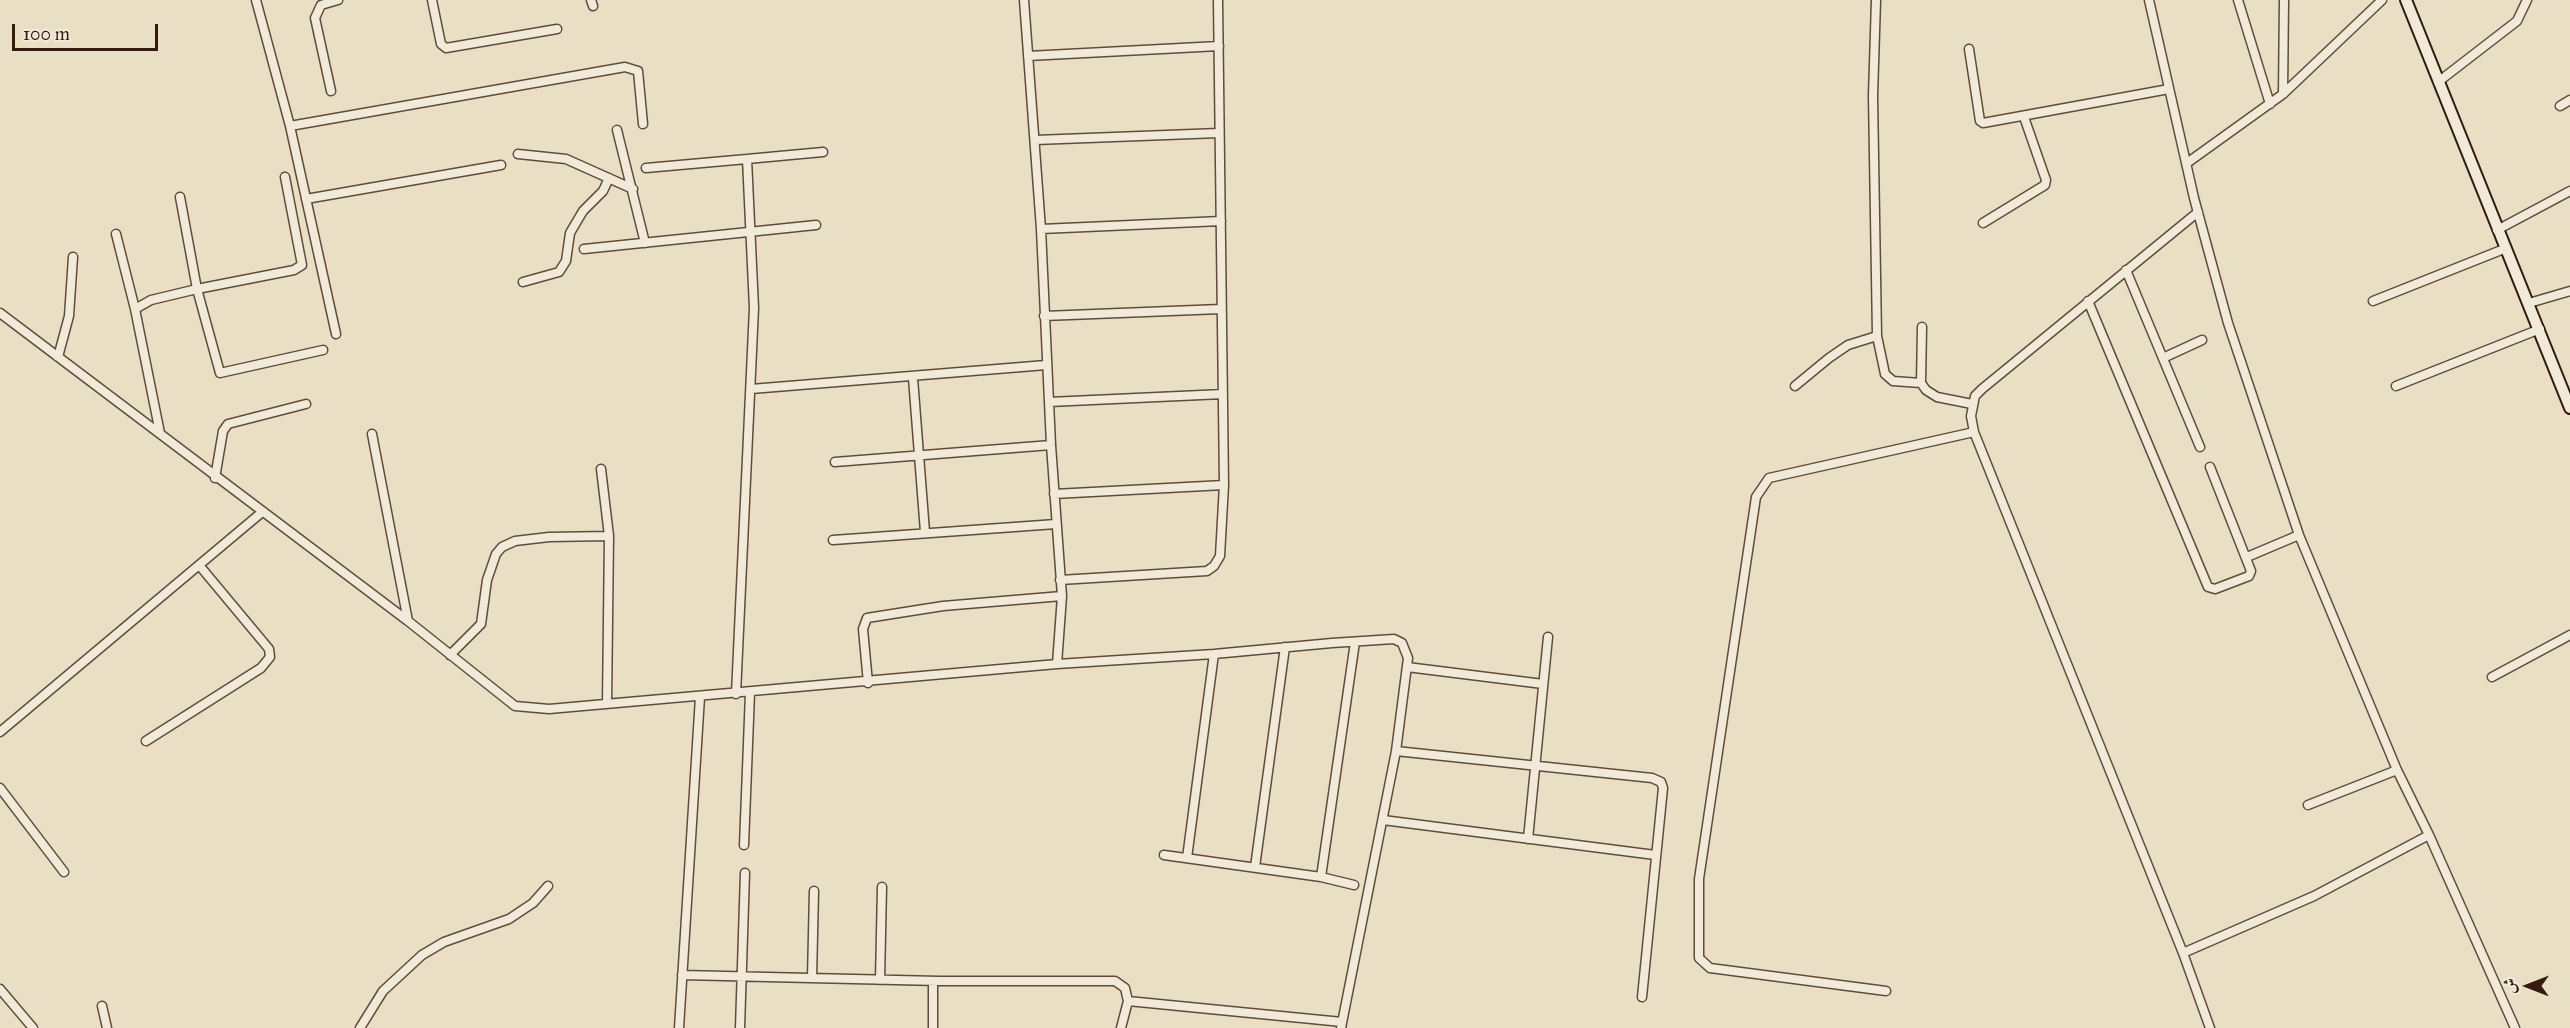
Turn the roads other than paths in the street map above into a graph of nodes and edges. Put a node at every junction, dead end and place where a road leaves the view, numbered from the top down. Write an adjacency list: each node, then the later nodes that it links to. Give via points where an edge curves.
1 (256, 0): 27 (street)
2 (338, 0): 20 (street, via 321,5 315,18)
3 (432, 0): 14 (street, via 441,44 446,48)
4 (1024, 0): 17 (street)
5 (1218, 0): 15 (street)
6 (1876, 0): 69 (street, via 1873,118)
7 (2149, 0): 19 (street)
8 (2238, 0): 23 (street)
9 (2284, 0): 21 (street)
10 (2382, 0): 13 (street)
11 (2406, 0): 18 (street)
12 (2528, 0): 18 (street, via 2517,21)
13 (2370, 4): 21 (street)
14 (557, 29)
15 (1219, 46): 17 (street); 29 (street)
16 (1969, 49): 25 (street, via 1980,121)
17 (1028, 56): 30 (street)
18 (2438, 82): 48 (street)
19 (2169, 88): 25 (street); 34 (street)
20 (331, 91)
21 (2283, 94): 23 (street)
22 (2570, 100): 24 (street)
23 (2270, 104): 34 (street)
24 (2560, 106)
25 (2024, 117): 45 (street, via 2045,185)
26 (643, 124): 27 (street, via 638,71 625,67)
27 (290, 126): 42 (street)
28 (617, 130): 39 (street)
29 (1219, 133): 30 (street); 44 (street)
30 (1035, 140): 47 (street)
31 (823, 152): 33 (street)
32 (518, 154): 38 (street, via 566,159)
33 (747, 159): 36 (street); 49 (street)
34 (2187, 163): 43 (street)
35 (501, 165): 42 (street)
36 (646, 168)
37 (285, 177): 57 (street, via 302,265 294,270)
38 (609, 178): 39 (street); 56 (street, via 570,233 566,261 560,272)
39 (633, 189): 51 (street)
40 (2570, 191): 48 (street)
41 (180, 197): 57 (street)
42 (306, 199): 68 (street)
43 (2198, 212): 55 (street); 101 (street, via 2231,334)
44 (1221, 221): 47 (street); 63 (street)
45 (1983, 223)
46 (816, 225): 49 (street)
47 (1041, 229): 65 (street)
48 (2497, 230): 53 (street)
49 (750, 232): 51 (street); 79 (street, via 754,308)
50 (116, 234): 62 (street)
51 (645, 243): 52 (street)
52 (584, 249)
53 (2504, 249): 60 (street); 61 (street)
54 (73, 257): 72 (street, via 69,316)
55 (2126, 270): 59 (street); 73 (street)
56 (523, 282)
57 (197, 290): 62 (street, via 151,300); 71 (street, via 220,373)
58 (2570, 291): 61 (street)
59 (2088, 301): 83 (street, via 1982,389); 103 (street, via 2208,587 2215,589 2249,576)
60 (2373, 301)
61 (2529, 303): 67 (street)
62 (135, 309): 86 (street)
63 (1221, 309): 65 (street); 80 (street)
64 (0, 313): 72 (street)
65 (1044, 316): 74 (street)
66 (1922, 327): 76 (street)
67 (2540, 328): 78 (street); 84 (street)
68 (336, 334)
69 (1877, 336): 76 (street, via 1885,374 1893,381); 77 (street, via 1848,345)
70 (2202, 340): 73 (street)
71 (323, 350)
72 (58, 357): 86 (street)
73 (2163, 358): 89 (street)
74 (1046, 365): 75 (street); 81 (street)
75 (913, 378): 79 (street); 90 (street)
76 (1921, 383): 83 (street, via 1937,397)
77 (1795, 386)
78 (2396, 386)
79 (751, 388): 120 (street)
80 (1223, 394): 81 (street); 95 (street)
81 (1049, 402): 88 (street)
82 (306, 404): 94 (street, via 228,424 223,431)
83 (1972, 404): 85 (street)
84 (2570, 408)
85 (1974, 432): 145 (street); 152 (street, via 1769,478 1756,496 1699,879 1699,958 1710,968)
86 (160, 433): 94 (street)
87 (372, 434): 107 (street)
88 (1051, 445): 90 (street); 96 (street)
89 (2200, 447)
90 (919, 456): 91 (street); 99 (street)
91 (835, 462)
92 (2210, 467): 103 (street)
93 (601, 470): 100 (street)
94 (215, 478): 97 (street)
95 (1224, 485): 96 (street); 105 (street, via 1220,556 1207,571)
96 (1054, 494): 98 (street)
97 (261, 513): 104 (street); 107 (street)
98 (1056, 524): 99 (street); 105 (street)
99 (925, 532): 102 (street)
100 (609, 536): 113 (street, via 549,537 515,541 502,547 487,580 481,624); 122 (street)
101 (2299, 536): 103 (street); 127 (street)
102 (833, 540)
103 (2247, 557)
104 (199, 565): 123 (street); 124 (street, via 269,650 270,657 261,668)
105 (1060, 580): 106 (street)
106 (1062, 596): 114 (street); 117 (street, via 943,606 867,618 863,629)
107 (408, 621): 113 (street)
108 (2570, 635): 116 (street)
109 (1548, 637): 118 (street)
110 (1355, 642): 111 (street); 115 (street, via 1398,640 1405,647); 140 (street)
111 (1285, 647): 112 (street); 137 (street)
112 (1214, 654): 114 (street); 136 (street)
113 (450, 655): 122 (street, via 507,701 523,709)
114 (1056, 664): 117 (street)
115 (1407, 667): 118 (street); 125 (street)
116 (2492, 676)
117 (868, 683): 119 (street)
118 (1543, 684): 126 (street)
119 (750, 693): 120 (street); 133 (street)
120 (736, 694): 121 (street)
121 (700, 696): 122 (street); 146 (street)
122 (607, 704)
123 (0, 732)
124 (146, 741)
125 (1396, 751): 126 (street); 130 (street)
126 (1534, 765): 132 (street); 135 (street, via 1658,779 1663,788)
127 (2397, 770): 129 (street); 131 (street)
128 (0, 788): 138 (street)
129 (2308, 805)
130 (1383, 820): 132 (street); 156 (street)
131 (2430, 835): 145 (street, via 2314,896); 165 (street)
132 (1528, 839): 135 (street)
133 (744, 845)
134 (1164, 855): 136 (street)
135 (1655, 855): 153 (street)
136 (1187, 858): 137 (street)
137 (1255, 867): 140 (street)
138 (64, 872)
139 (745, 873): 147 (street)
140 (1321, 877): 141 (street)
141 (1354, 885)
142 (548, 886): 159 (street, via 533,903 509,919 444,942 422,955 383,992)
143 (882, 887): 149 (street)
144 (814, 891): 148 (street)
145 (2183, 953): 164 (street)
146 (682, 975): 147 (street); 160 (street)
147 (742, 976): 148 (street); 161 (street)
148 (812, 978): 149 (street)
149 (880, 980): 150 (street)
150 (933, 981): 154 (street, via 1115,981 1125,988); 162 (street)
151 (0, 989): 157 (street)
152 (1886, 991)
153 (1642, 997)
154 (1128, 1001): 156 (street); 163 (street)
155 (102, 1006): 158 (street)
156 (1341, 1025)
157 (33, 1028)
158 (107, 1028)
159 (360, 1028)
160 (679, 1028)
161 (740, 1028)
162 (933, 1028)
163 (1121, 1028)
164 (2210, 1028)
165 (2514, 1028)

